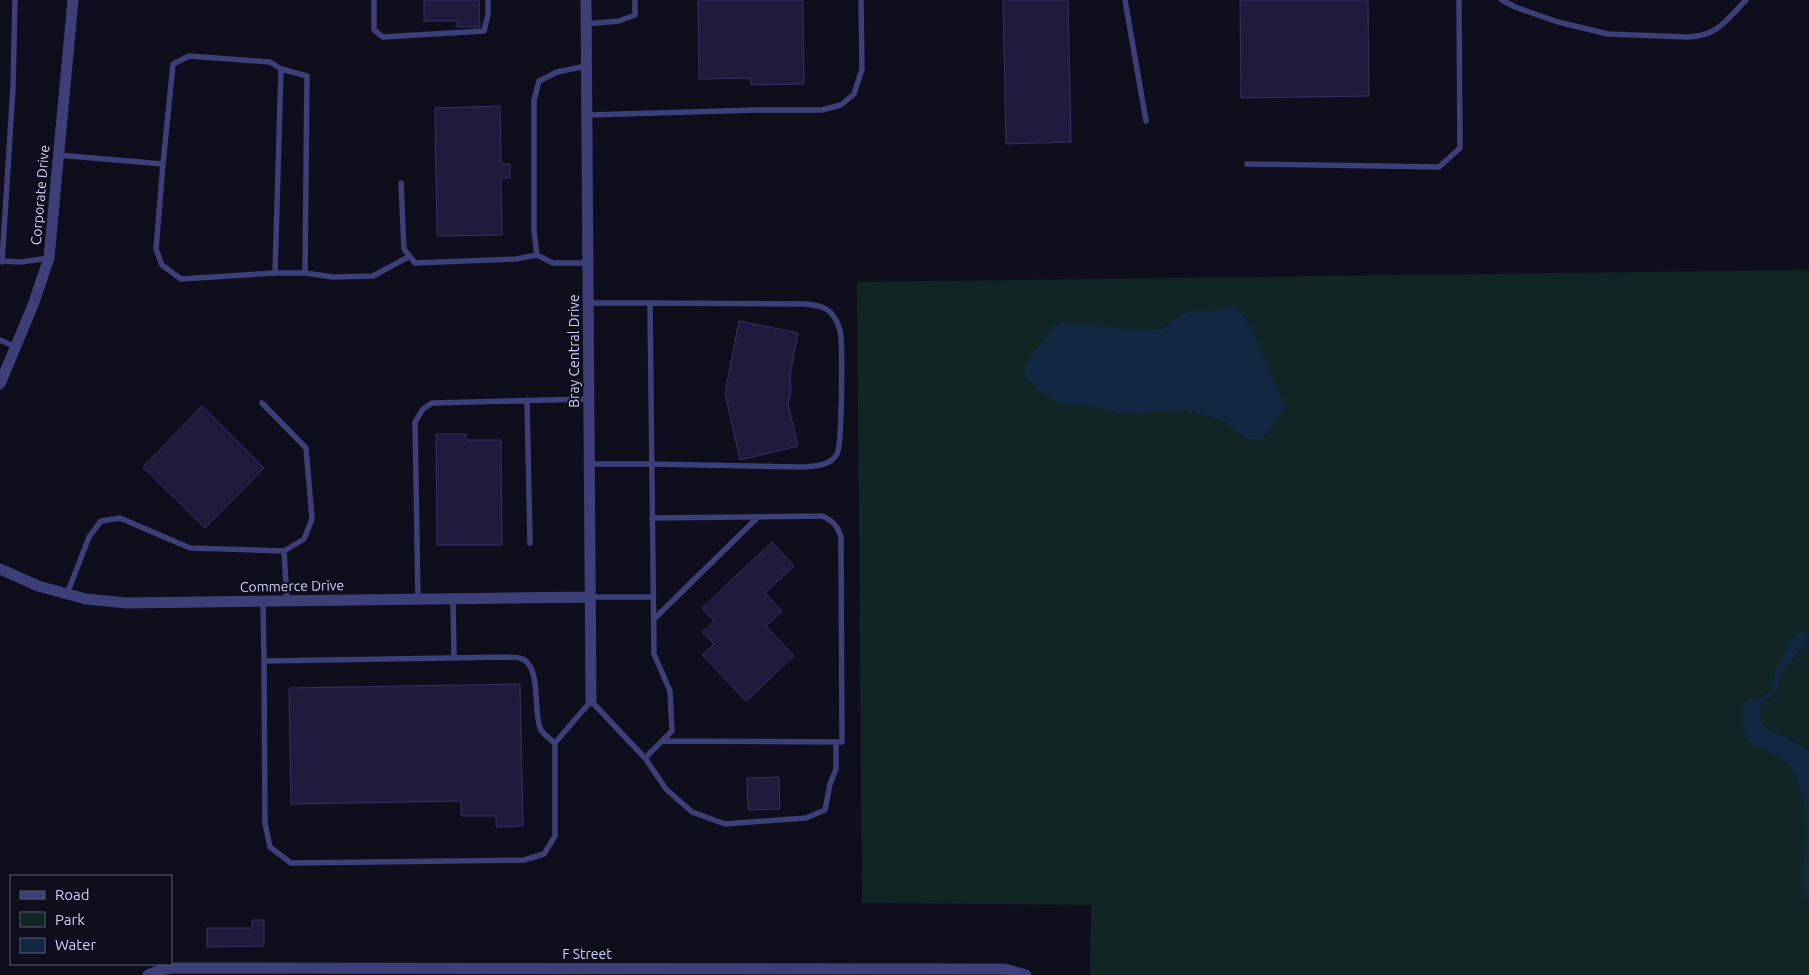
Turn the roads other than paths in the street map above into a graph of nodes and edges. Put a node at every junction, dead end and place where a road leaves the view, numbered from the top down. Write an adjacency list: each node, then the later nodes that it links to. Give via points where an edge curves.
1 (16, 0): 24 (lane, via 14,88)
2 (73, 0): 17 (street, Corporate Drive)
3 (374, 0): 4 (lane, via 374,30 383,37 484,31)
4 (488, 0)
5 (586, 0): 12 (street, Bray Central Drive)
6 (635, 0): 12 (lane, via 635,15)
7 (861, 0): 15 (lane, via 862,69 854,94 841,105 822,110)
8 (1126, 0): 16 (lane)
9 (1459, 0): 19 (lane, via 1460,148 1439,167)
10 (1502, 0): 11 (lane, via 1558,22 1608,34 1701,37 1715,32)
11 (1746, 0)
12 (586, 24): 13 (street, Bray Central Drive)
13 (586, 66): 15 (street, Bray Central Drive); 21 (lane, via 556,72 539,81 534,100 534,231)
14 (281, 69): 18 (lane, via 270,62 188,56 173,64); 26 (lane); 27 (lane, via 306,76)
15 (588, 116): 25 (street, Bray Central Drive)
16 (1146, 121)
17 (58, 155): 18 (lane); 23 (street, Corporate Drive)
18 (163, 164): 26 (lane, via 156,248 162,265 180,279)
19 (1246, 164)
20 (401, 183): 22 (lane, via 404,250)
21 (537, 255): 22 (lane, via 516,259 416,262); 25 (lane, via 554,263)
22 (410, 256): 27 (lane, via 373,276 333,277)
23 (50, 258): 24 (lane); 31 (street, Corporate Drive)
24 (1, 262)
25 (588, 263): 29 (street, Bray Central Drive)
26 (275, 272): 27 (lane)
27 (304, 273)
28 (650, 303): 29 (lane); 37 (lane); 37 (lane, via 804,304 823,307 834,315 840,332 842,429 838,452 830,462 818,466)
29 (588, 304): 33 (street, Bray Central Drive)
30 (0, 340): 31 (lane)
31 (16, 347): 32 (street, Corporate Drive)
32 (0, 384)
33 (589, 399): 34 (lane); 36 (street, Bray Central Drive)
34 (527, 400): 40 (lane); 47 (lane, via 432,403 423,409 415,422)
35 (262, 403): 41 (lane, via 306,448 312,519 304,539)
36 (589, 464): 37 (lane); 44 (street, Bray Central Drive)
37 (652, 464): 39 (lane)
38 (758, 517): 39 (lane); 50 (lane); 55 (lane, via 822,516 838,526 841,536 842,742)
39 (652, 518): 45 (lane)
40 (530, 543)
41 (284, 551): 43 (lane, via 190,548 120,518 100,521 88,537); 49 (lane)
42 (0, 569): 43 (street, Commerce Drive, via 38,586)
43 (67, 594): 48 (street, Commerce Drive, via 86,600 127,603)
44 (590, 597): 45 (lane); 46 (street, Commerce Drive); 53 (street, Bray Central Drive)
45 (653, 597): 50 (lane)
46 (453, 599): 47 (street, Commerce Drive); 51 (lane)
47 (418, 600): 49 (street, Commerce Drive)
48 (263, 601): 49 (street, Commerce Drive); 52 (lane)
49 (287, 601)
50 (654, 619): 54 (lane, via 654,654 670,691 672,731)
51 (454, 658): 52 (lane); 56 (lane, via 522,659 530,666 534,677 541,730)
52 (264, 661): 56 (lane, via 265,823 270,847 290,864 524,860 544,854 555,836)
53 (591, 701): 56 (lane); 57 (lane)
54 (662, 741): 55 (lane); 57 (lane)
55 (836, 742): 57 (lane, via 836,769 825,810 806,818 725,824 692,812 666,789)
56 (555, 743)
57 (645, 758)
58 (346, 972): 59 (street, F Street, via 171,968); 60 (street, F Street, via 1005,969)
59 (148, 975)
60 (1026, 975)

